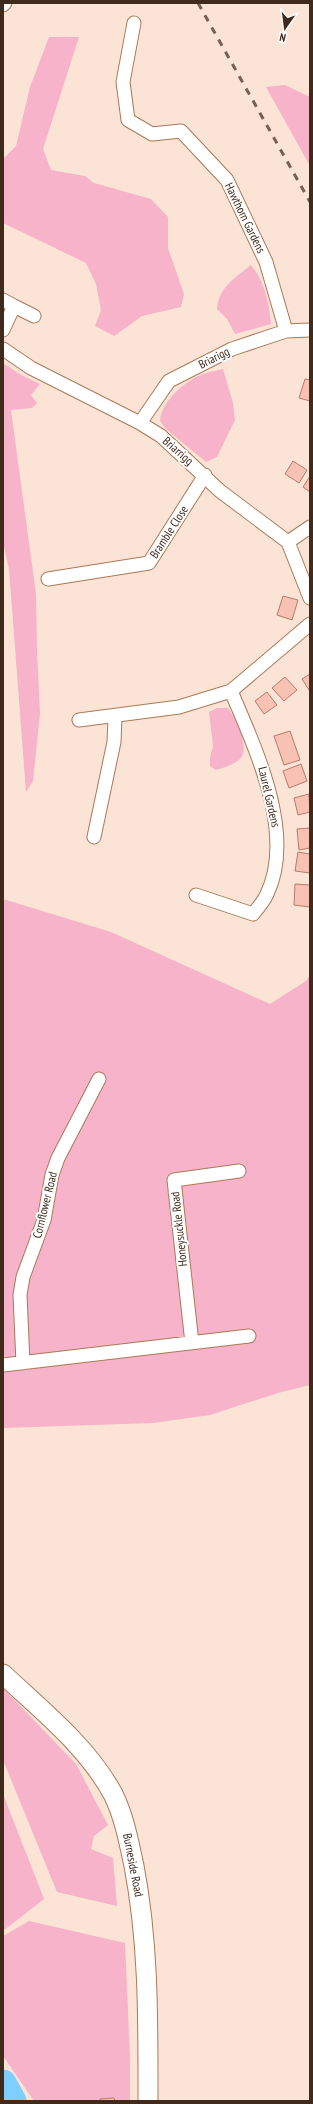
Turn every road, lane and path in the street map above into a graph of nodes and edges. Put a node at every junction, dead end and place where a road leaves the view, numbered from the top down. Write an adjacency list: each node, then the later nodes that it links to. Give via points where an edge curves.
1 (134, 24): 6 (street, Hawthorn Gardens, via 123,82 128,120 152,134 181,131 227,180 266,262)
2 (9, 303): 3 (street); 4 (street)
3 (34, 316)
4 (3, 330)
5 (310, 330): 6 (street, Briarigg)
6 (286, 331): 8 (street, Briarigg, via 232,349 169,381)
7 (3, 349): 8 (street, Briarrigg, via 31,368)
8 (140, 423): 9 (street, Briarrigg, via 161,436)
9 (206, 475): 11 (street, Briarrigg, via 220,491); 12 (street, Bramble Close, via 150,563)
10 (310, 527): 11 (street)
11 (288, 542): 13 (street)
12 (48, 579)
13 (310, 598)
14 (310, 624): 15 (street)
15 (231, 692): 16 (street, via 179,707); 19 (street, Laurel Gardens, via 263,766 277,828 275,868 267,895 253,914)
16 (115, 717): 17 (street); 18 (street, via 114,742)
17 (79, 720)
18 (94, 837)
19 (196, 895)
20 (99, 1079): 24 (street, Cornflower Road, via 54,1169 44,1220 23,1277 20,1295)
21 (239, 1171): 23 (street, Honeysuckle Road, via 174,1180)
22 (249, 1336): 23 (street)
23 (192, 1343): 24 (street)
24 (23, 1363): 25 (street)
25 (3, 1365)
26 (3, 1674): 27 (street, Burneside Road, via 68,1735 90,1760 113,1794 122,1818 136,1876 144,1934 148,2003)
27 (148, 2101)

